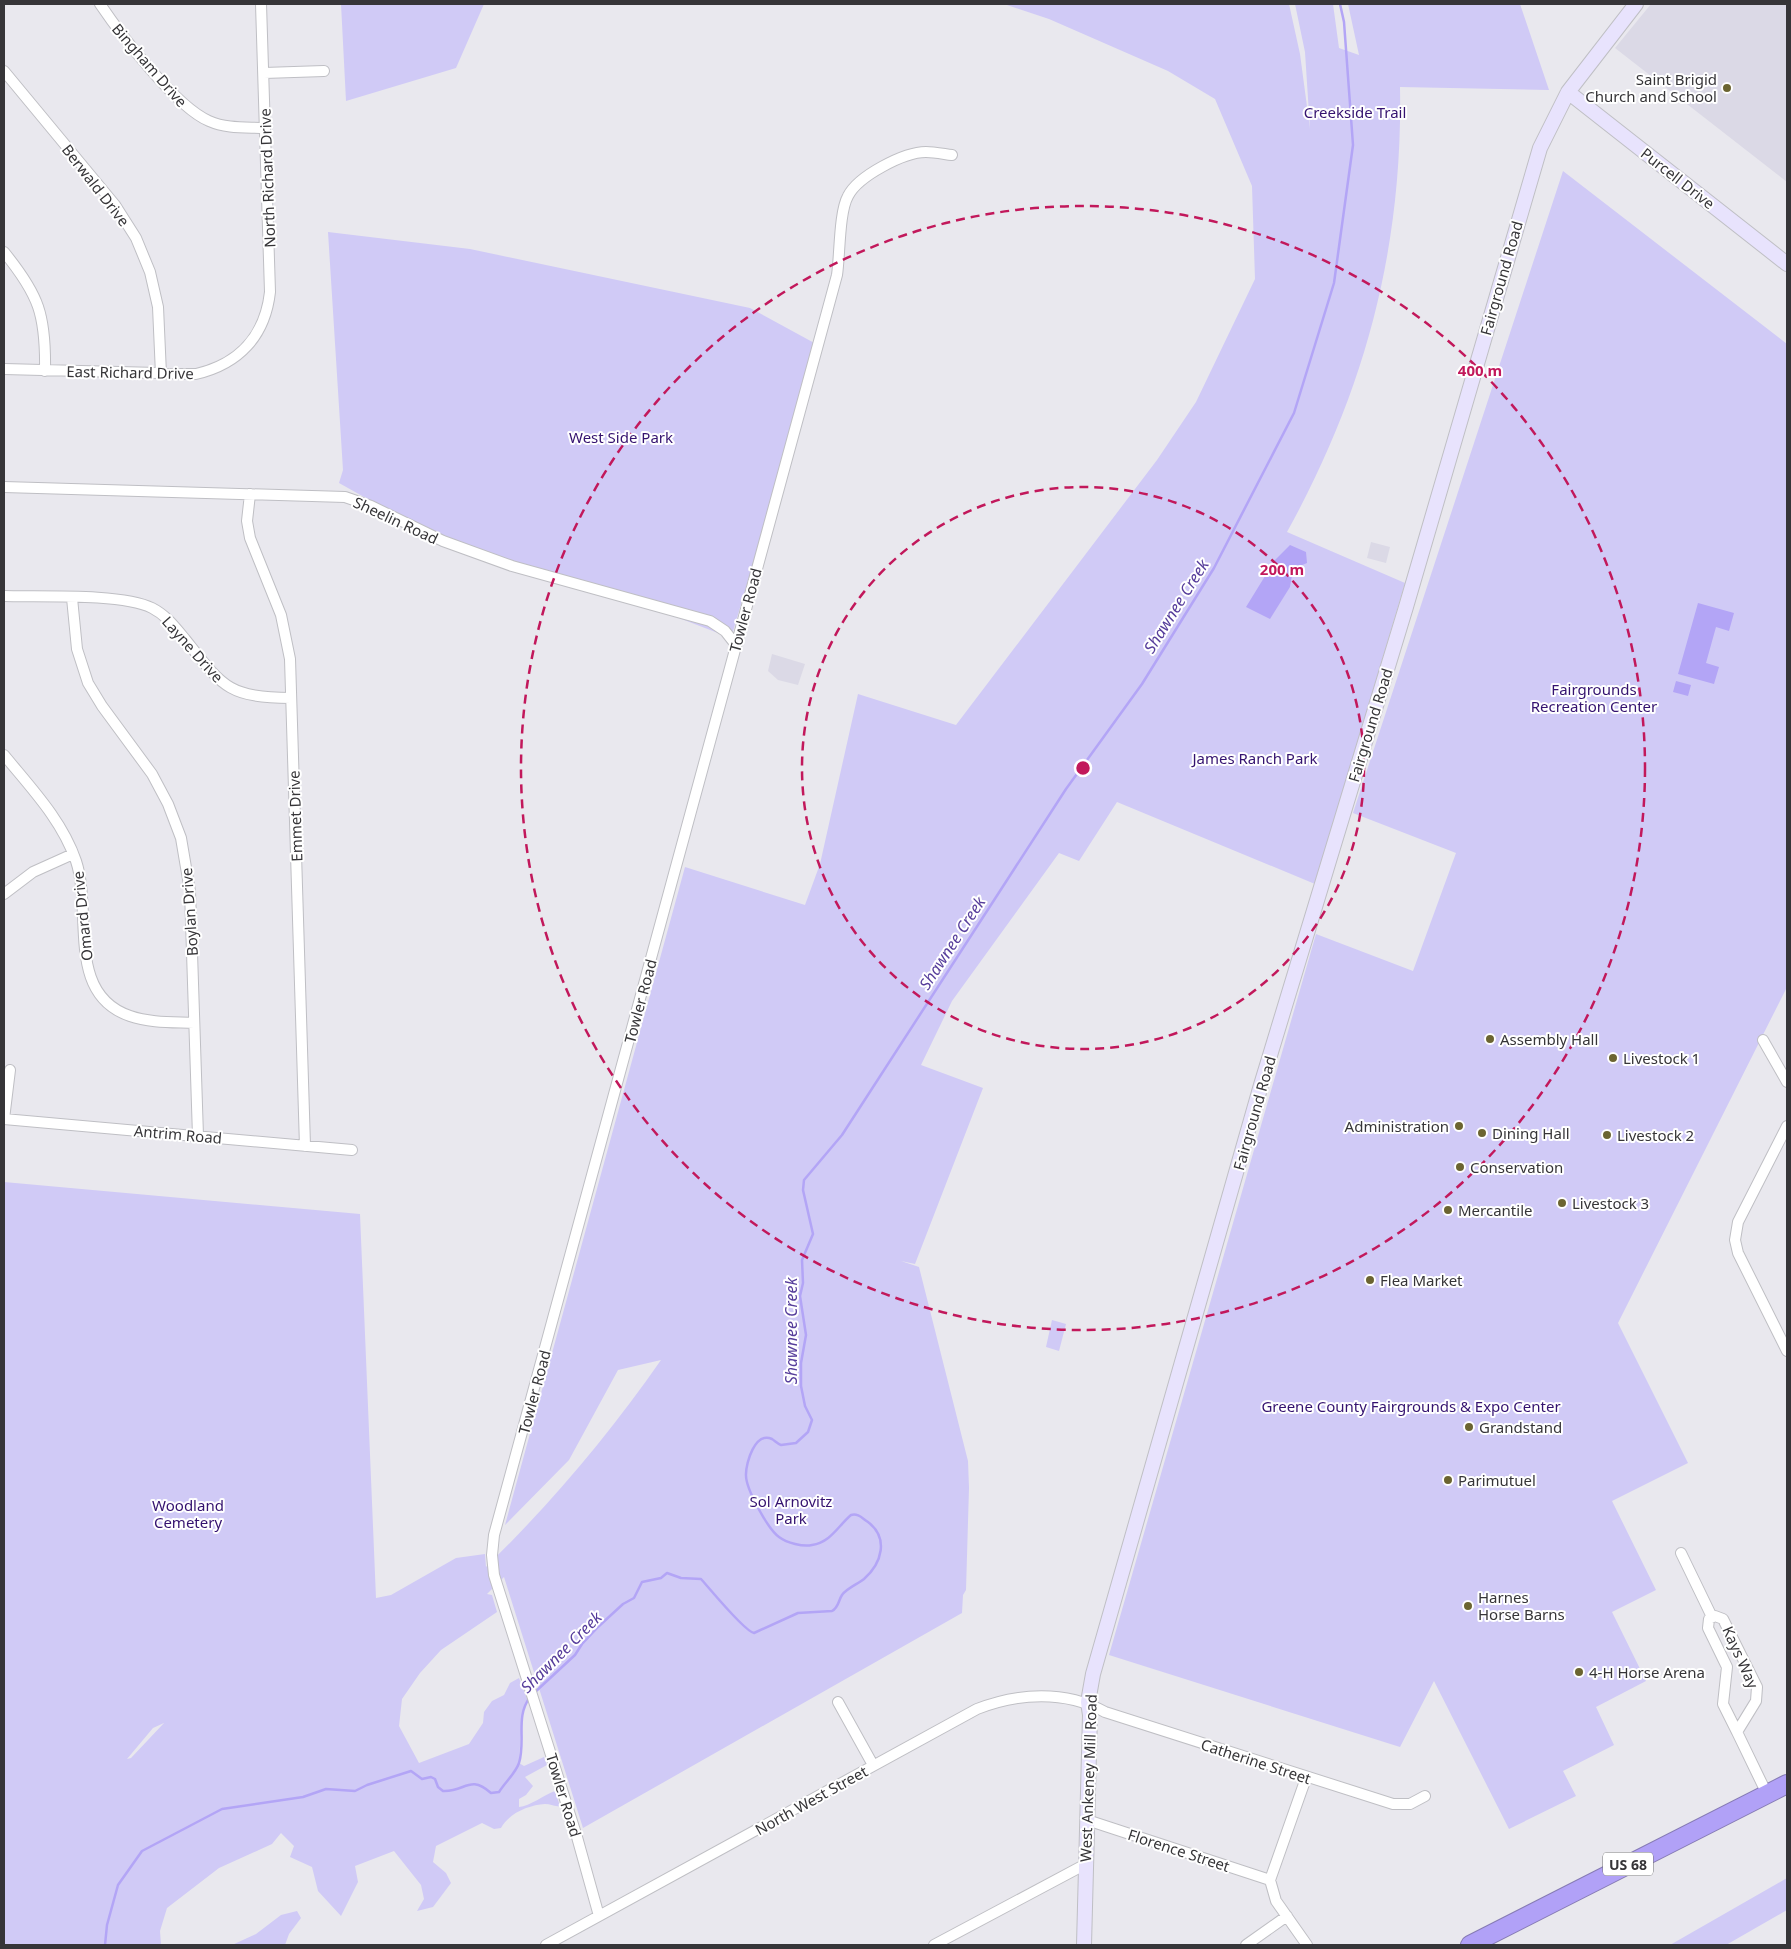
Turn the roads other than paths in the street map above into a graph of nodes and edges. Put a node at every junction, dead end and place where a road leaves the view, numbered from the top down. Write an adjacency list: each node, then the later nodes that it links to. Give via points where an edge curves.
1 (100, 4): 8 (street, Bingham Drive, via 186,107 224,126)
2 (261, 4): 6 (street, North Richard Drive)
3 (1636, 4): 7 (street, Fairground Road)
4 (4, 71): 15 (street, Berwald Drive, via 115,205 136,238 150,272 158,307)
5 (324, 71): 6 (street)
6 (264, 73): 8 (street, North Richard Drive)
7 (1568, 92): 11 (street, Purcell Drive); 35 (street, Fairground Road, via 1546,134 1526,190 1406,607 1261,1085)
8 (265, 128): 12 (street, North Richard Drive, via 270,292 263,323)
9 (952, 155): 20 (street, Towler Road, via 925,152 886,164 860,180 847,196 837,275)
10 (4, 252): 14 (street, via 38,302 45,331)
11 (1787, 264)
12 (248, 346): 15 (street, East Richard Drive, via 236,358 210,371 187,375)
13 (4, 369): 14 (street, East Richard Drive)
14 (46, 370): 15 (street, East Richard Drive)
15 (161, 374)
16 (4, 487): 17 (street, Sheelin Road)
17 (250, 494): 20 (street, Sheelin Road, via 332,496 358,500 443,542 512,566 710,621 725,631); 21 (street, Emmet Drive, via 250,538 285,630)
18 (4, 596): 19 (street, Layne Drive)
19 (72, 598): 21 (street, Layne Drive, via 128,601 149,607 173,625 210,671 228,687 254,697); 25 (street, Boylan Drive, via 77,649 88,683 152,774 181,838 190,891)
20 (736, 645): 49 (street, Towler Road, via 494,1535 494,1575)
21 (291, 698): 32 (street, Emmet Drive)
22 (4, 755): 23 (street, Omard Drive, via 57,822)
23 (73, 854): 24 (street, via 33,872); 25 (street, Omard Drive, via 82,885 87,966 98,993 112,1007 130,1016)
24 (4, 894)
25 (194, 1023): 31 (street, Boylan Drive)
26 (1763, 1040): 28 (street)
27 (10, 1070): 29 (street)
28 (1787, 1082)
29 (4, 1119): 31 (street, Antrim Road)
30 (1787, 1126): 34 (street, via 1738,1222 1735,1240 1738,1253)
31 (198, 1136): 32 (street, Antrim Road)
32 (306, 1146): 33 (street, Antrim Road)
33 (352, 1150)
34 (1787, 1351)
35 (1152, 1468): 39 (street, West Ankeney Mill Road, via 1093,1674)
36 (1681, 1553): 37 (street, Kays Way)
37 (1712, 1617): 40 (street, Kays Way, via 1707,1623 1708,1628 1727,1667 1723,1704); 40 (street, Kays Way, via 1723,1619 1757,1687 1756,1701)
38 (838, 1702): 41 (street)
39 (1088, 1702): 41 (street, North West Street, via 1025,1696 992,1703); 42 (street, Catherine Street, via 1105,1712); 46 (street, West Ankeney Mill Road)
40 (1737, 1732): 44 (street, Kays Way)
41 (873, 1765): 49 (street, North West Street)
42 (1306, 1778): 45 (street, Catherine Street, via 1394,1804 1410,1804); 48 (street)
43 (1787, 1784): 44 (highway, US 68)
44 (1767, 1794): 56 (highway, US 68)
45 (1425, 1796)
46 (1087, 1820): 47 (street, West Ankeney Mill Road); 48 (street, Florence Street)
47 (1086, 1864): 52 (street); 53 (street, West Ankeney Mill Road)
48 (1270, 1880): 50 (street, via 1273,1896)
49 (599, 1916): 51 (street, North West Street)
50 (1287, 1916): 54 (street); 55 (street)
51 (546, 1945)
52 (934, 1945)
53 (1084, 1945)
54 (1246, 1945)
55 (1307, 1945)
56 (1470, 1945)

